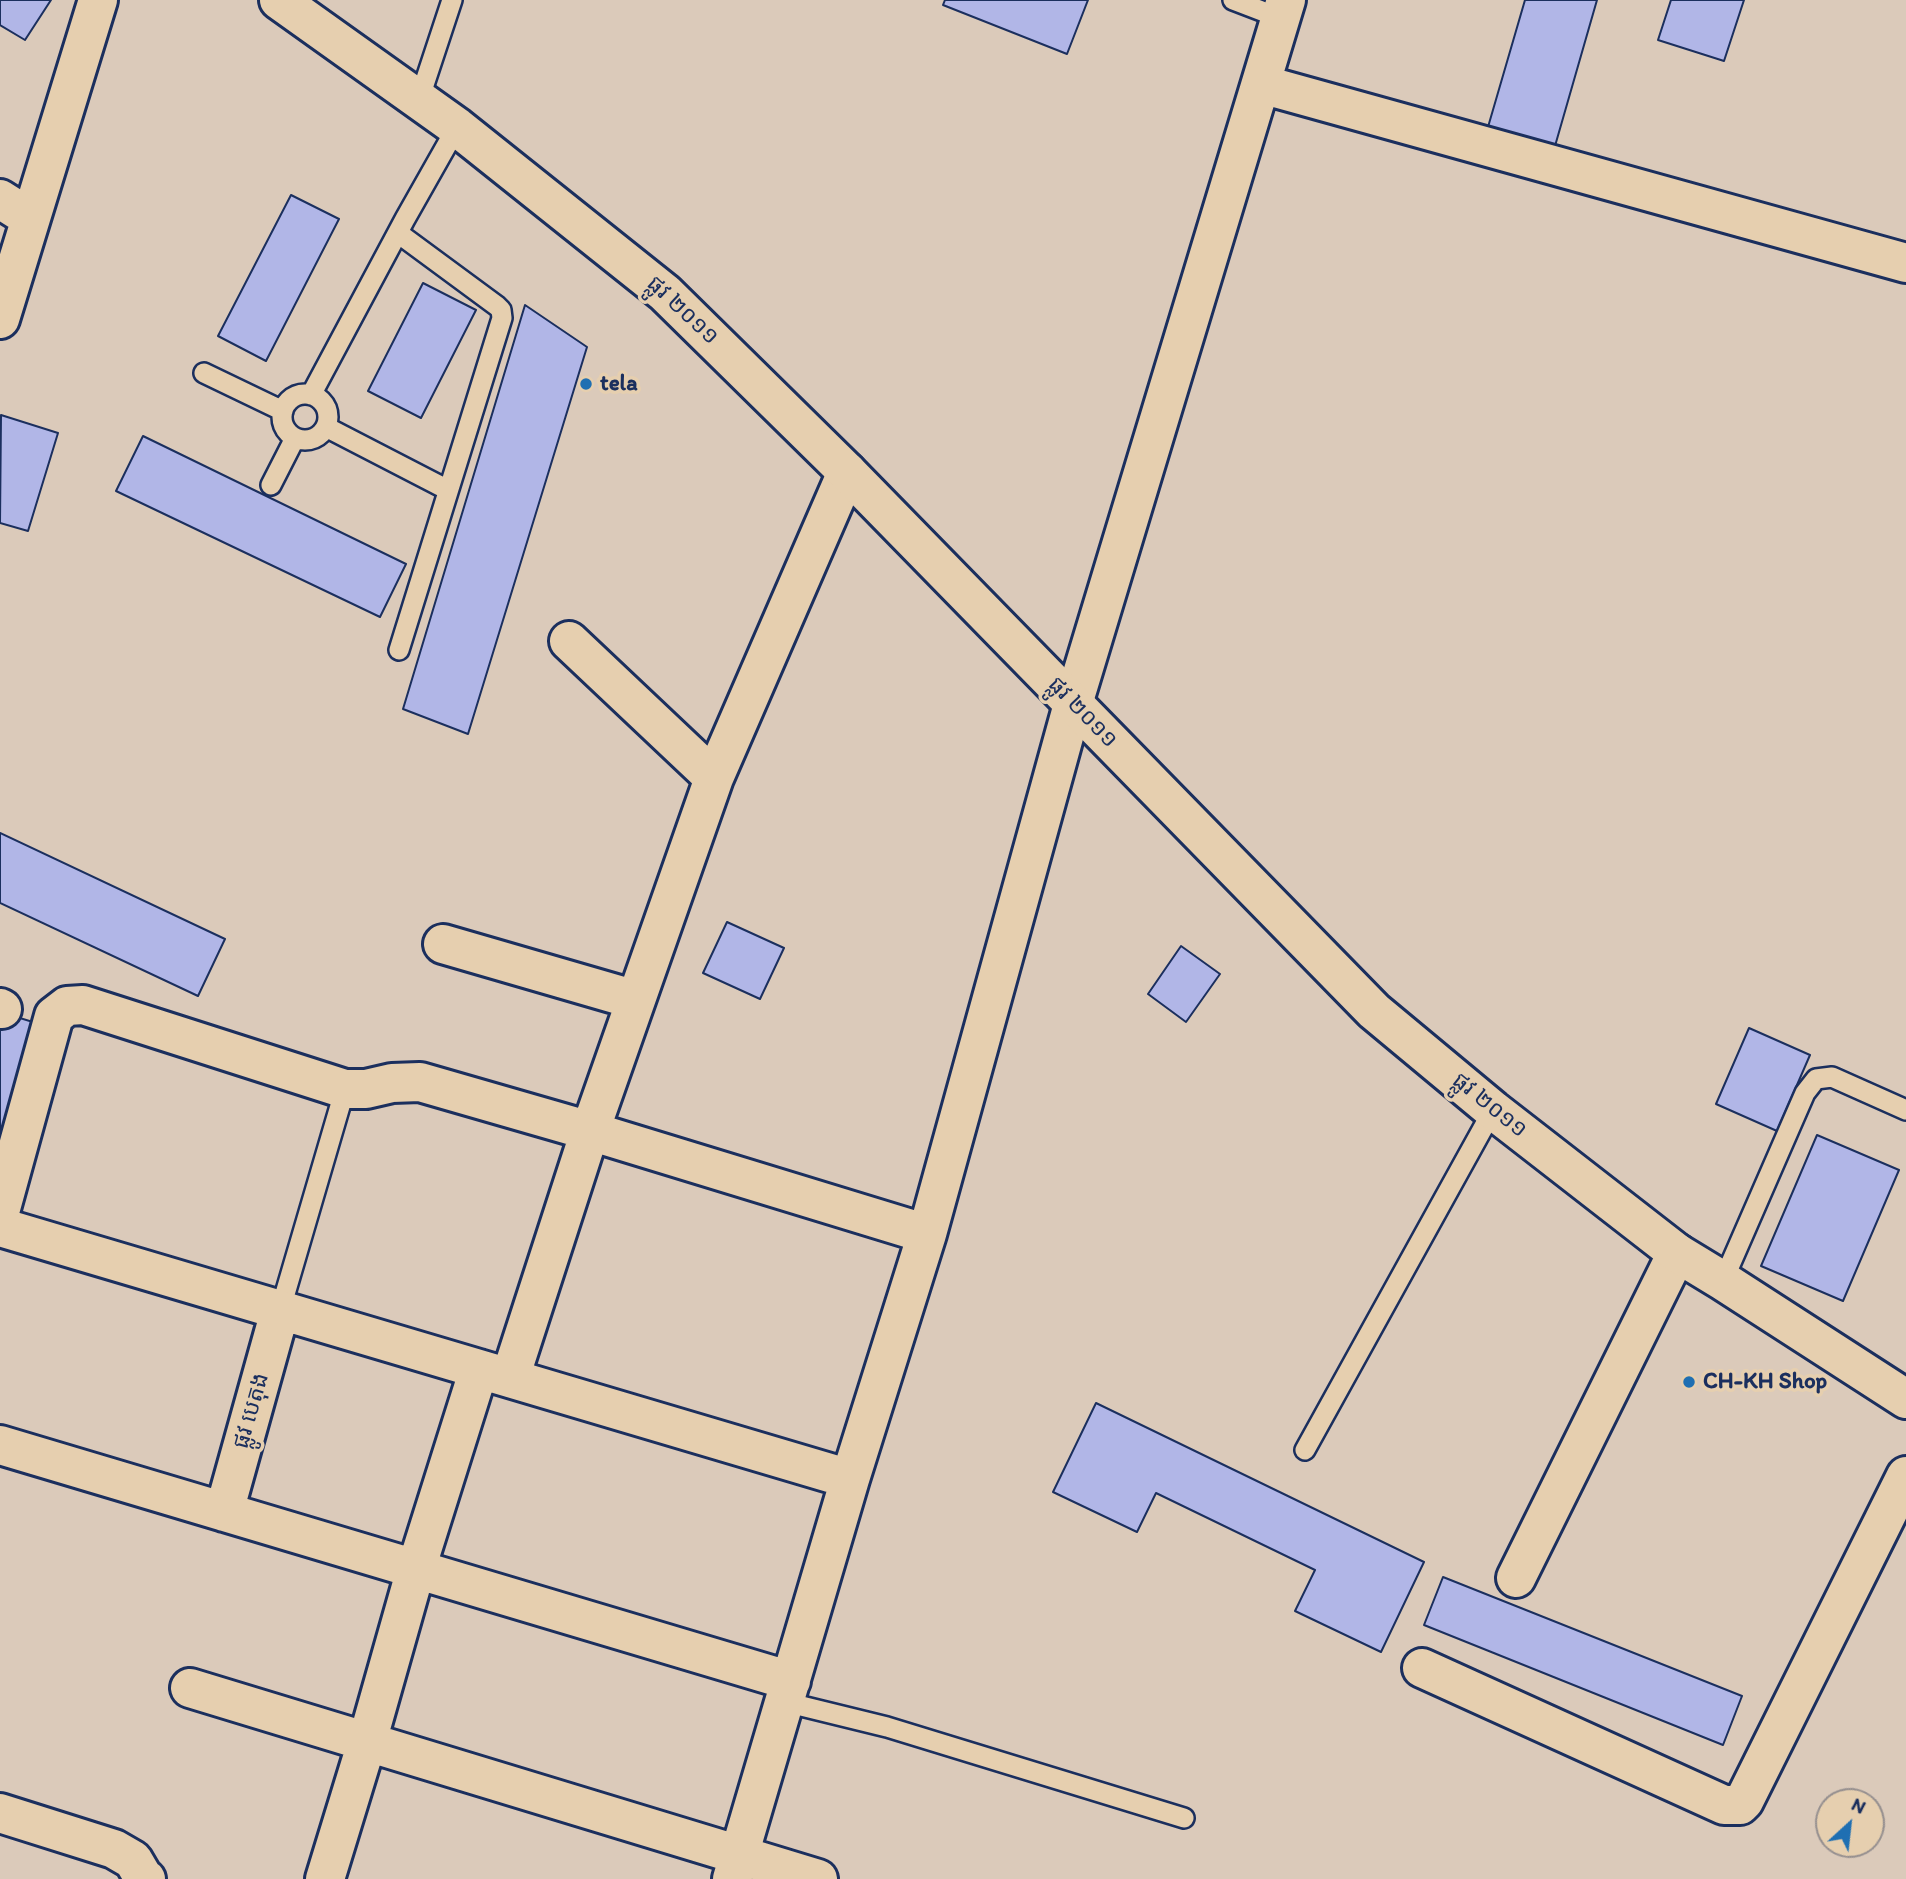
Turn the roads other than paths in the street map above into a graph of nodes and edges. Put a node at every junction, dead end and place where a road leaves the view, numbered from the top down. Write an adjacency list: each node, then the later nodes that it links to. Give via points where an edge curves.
1 (98, 0): 9 (street)
2 (279, 0): 7 (street, ផ្លូវ ២០១១)
3 (452, 0): 7 (lane)
4 (1233, 0): 5 (lane)
5 (1283, 9): 6 (street)
6 (1261, 84): 11 (street); 23 (street)
7 (419, 100): 8 (street, ផ្លូវ ២០១១)
8 (457, 127): 10 (lane); 18 (street, ផ្លូវ ២០១១, via 665,293)
9 (15, 209): 12 (street)
10 (398, 233): 14 (lane); 20 (lane, via 501,310)
11 (1906, 263)
12 (0, 318)
13 (204, 373): 15 (lane)
14 (311, 394): 15 (lane, via 297,396); 16 (lane, via 326,408)
15 (283, 411): 17 (lane, via 283,424)
16 (326, 427): 17 (lane, via 316,438); 20 (lane)
17 (295, 438): 19 (lane)
18 (847, 472): 23 (street, ផ្លូវ ២០១១); 24 (street)
19 (271, 485)
20 (448, 490): 22 (lane)
21 (569, 641): 24 (street)
22 (399, 650)
23 (1073, 704): 28 (street, ផ្លូវ ២០១១, via 1374,1011); 33 (street)
24 (714, 778): 26 (street)
25 (443, 944): 26 (street)
26 (636, 999): 30 (street)
27 (345, 1089): 30 (street, via 420,1082); 31 (street, via 83,1005 66,1006 54,1016); 36 (lane)
28 (1493, 1110): 34 (street, ផ្លូវ ២០១១); 40 (lane)
29 (1906, 1110): 35 (lane, via 1832,1077 1816,1079 1805,1093)
30 (590, 1131): 33 (street); 37 (street)
31 (0, 1212)
32 (0, 1227): 36 (street)
33 (927, 1234): 42 (street)
34 (1677, 1253): 35 (street, ផ្លូវ ២០១១); 45 (street)
35 (1723, 1281): 38 (street, ផ្លូវ ២០១១)
36 (280, 1311): 37 (street); 43 (street, ផ្លូវ បេតុង)
37 (494, 1374): 42 (street); 44 (street)
38 (1906, 1399)
39 (0, 1445): 43 (street)
40 (1305, 1451)
41 (1906, 1476): 46 (street, via 1740,1805 1724,1805)
42 (850, 1479): 48 (street)
43 (224, 1512): 44 (street)
44 (416, 1569): 48 (street); 49 (street)
45 (1516, 1577)
46 (1422, 1668)
47 (190, 1688): 49 (street)
48 (788, 1691): 51 (lane, via 887,1727); 52 (street)
49 (367, 1742): 52 (street); 54 (street)
50 (0, 1813): 53 (street, via 114,1849 133,1860)
51 (1184, 1818)
52 (736, 1867): 55 (street)
53 (146, 1879)
54 (325, 1879)
55 (818, 1879)

